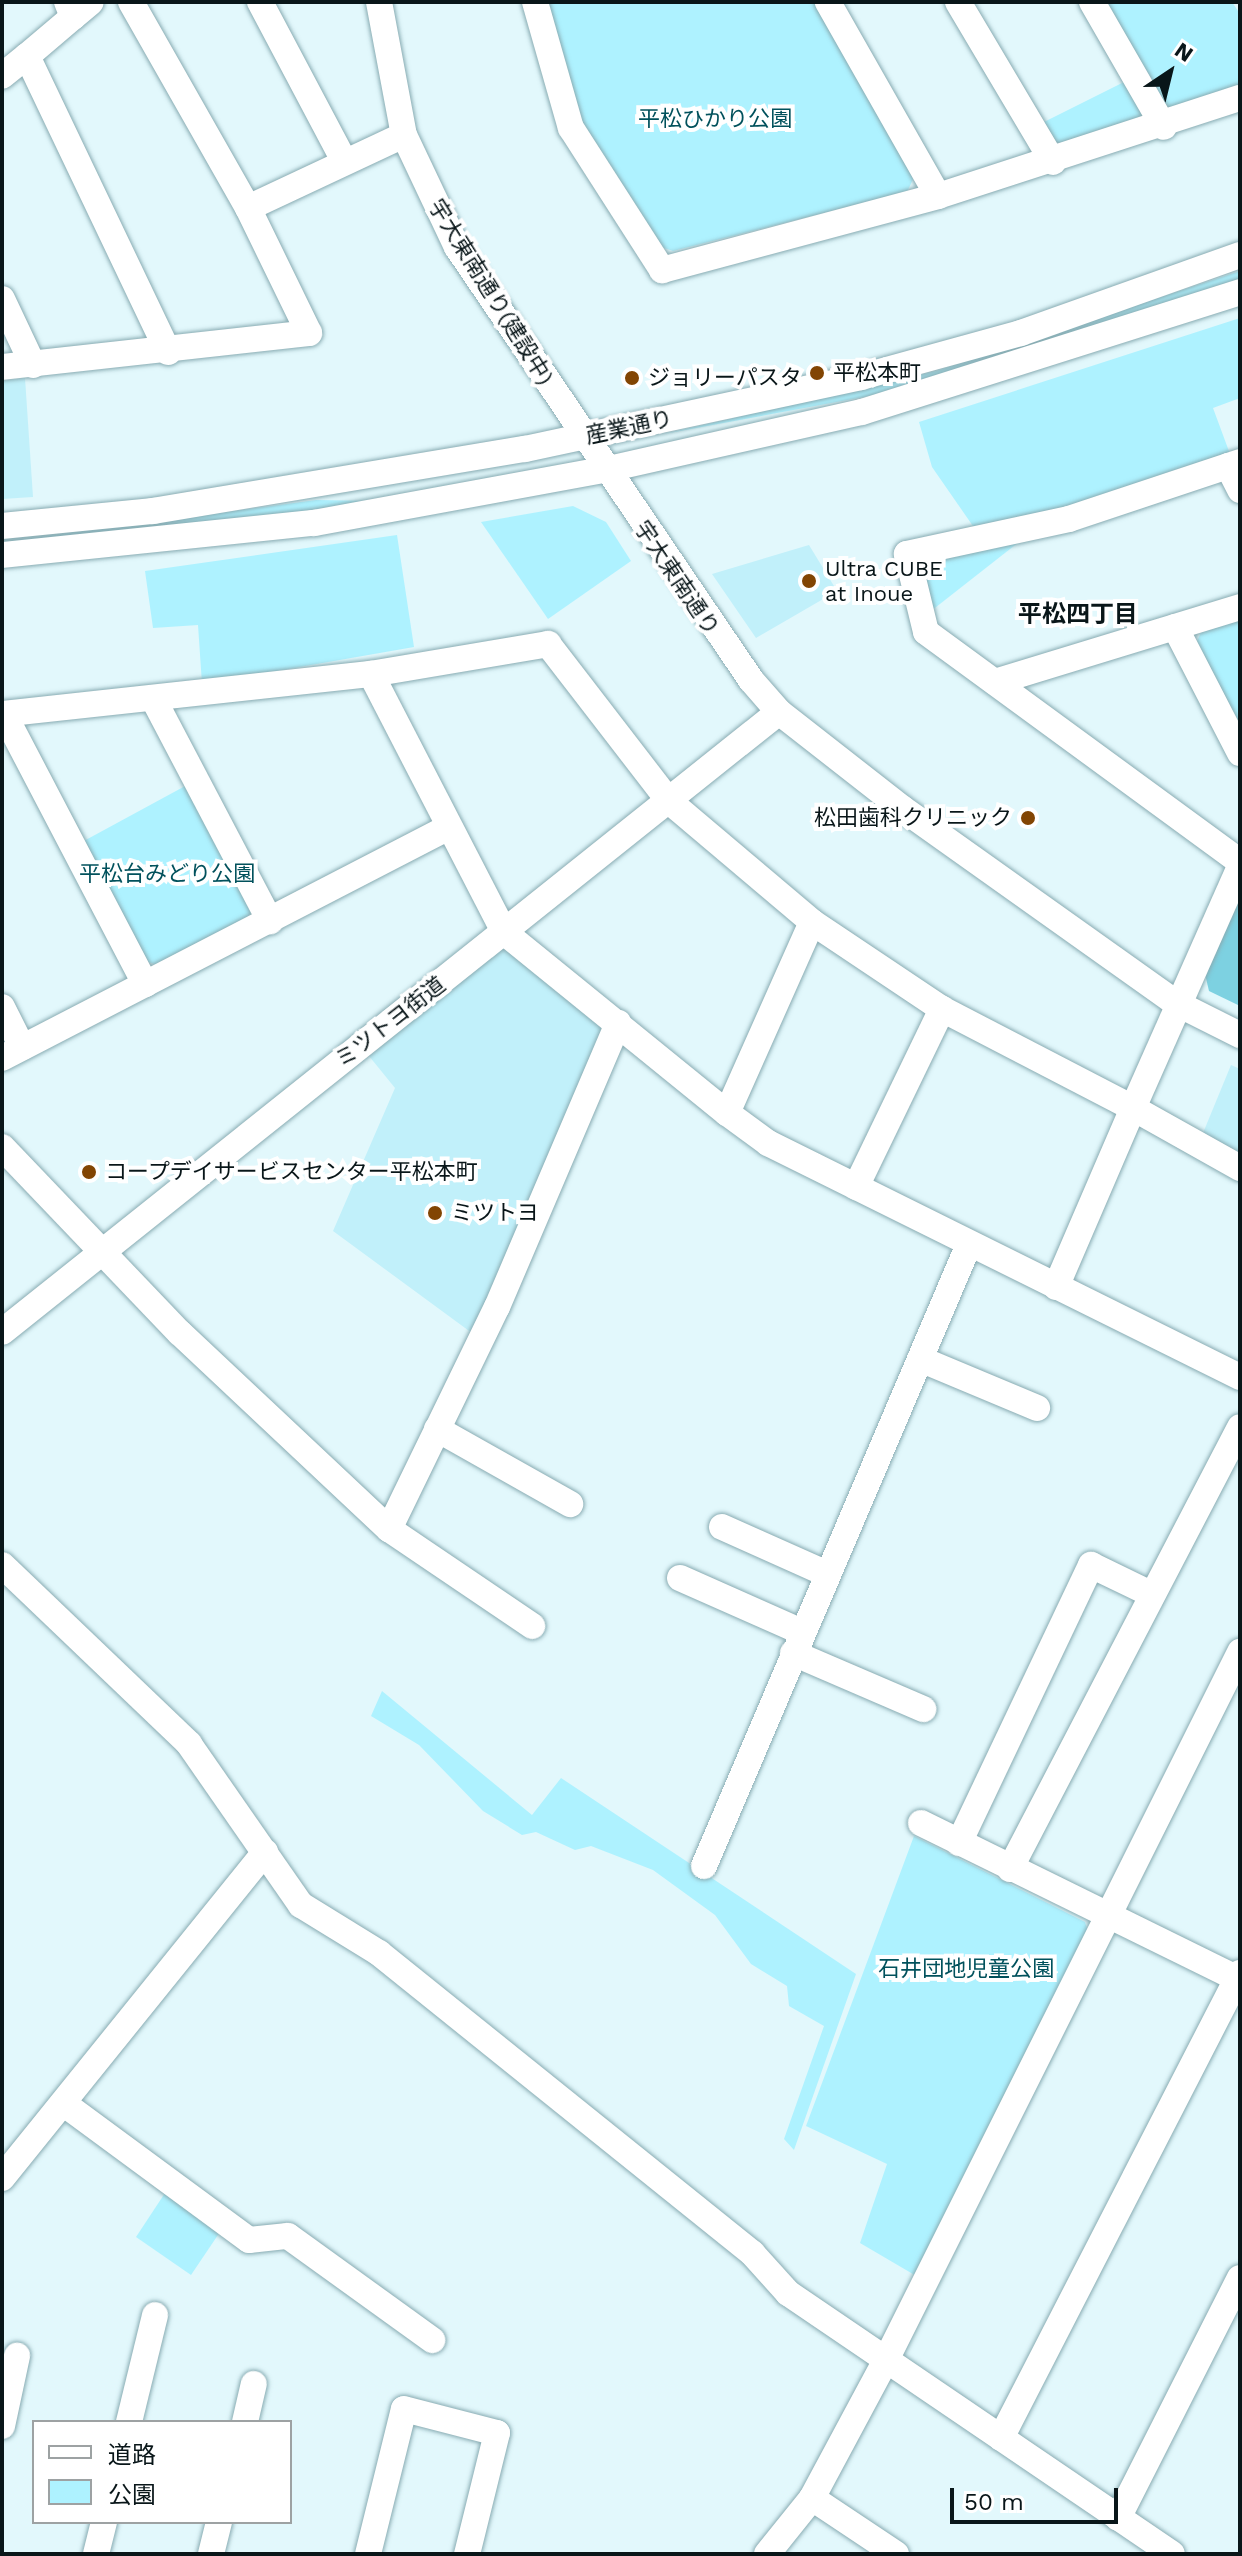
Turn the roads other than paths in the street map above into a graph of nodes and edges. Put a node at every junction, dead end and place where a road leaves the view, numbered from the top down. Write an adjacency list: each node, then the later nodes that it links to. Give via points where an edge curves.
1 (131, 2): 17 (street)
2 (260, 2): 14 (street)
3 (379, 2): 13 (street, 宇大東南通り(建設中))
4 (535, 2): 16 (street, via 571,128 662,270)
5 (828, 2): 16 (street)
6 (958, 2): 15 (street)
7 (1092, 2): 12 (street)
8 (77, 7): 9 (street)
9 (27, 56): 10 (street); 21 (street)
10 (2, 76)
11 (1240, 98): 12 (street)
12 (1164, 127): 15 (street)
13 (404, 135): 14 (street); 24 (street, 宇大東南通り(建設中), via 457,247)
14 (343, 159): 17 (street)
15 (1053, 162): 16 (street)
16 (938, 196)
17 (248, 208): 21 (street, via 309,333)
18 (1240, 255): 24 (street, 産業通り, via 1021,333 861,377)
19 (1240, 292): 26 (street, 産業通り, via 862,412)
20 (2, 299): 22 (street)
21 (168, 352): 22 (street)
22 (33, 365): 23 (street)
23 (2, 367)
24 (584, 437): 26 (street, 宇大東南通り); 28 (street, 産業通り, via 153,511)
25 (1234, 464): 27 (street); 33 (street, via 1069,519 907,554 926,632)
26 (604, 470): 29 (street, 産業通り, via 314,523); 35 (street, 宇大東南通り, via 718,639)
27 (1240, 490)
28 (2, 526)
29 (2, 555)
30 (1240, 607): 31 (street)
31 (1175, 627): 33 (street); 37 (street)
32 (371, 674): 34 (street); 38 (street, via 548,644); 39 (street)
33 (995, 682): 40 (street)
34 (154, 700): 36 (street); 41 (street)
35 (779, 712): 38 (street, ミツトヨ街道); 45 (street, 宇大東南通り)
36 (3, 714): 44 (street)
37 (1240, 753)
38 (669, 801): 42 (street); 43 (street, ミツトヨ街道)
39 (447, 828): 41 (street); 43 (street)
40 (1240, 864): 45 (street)
41 (270, 921): 44 (street)
42 (812, 922): 47 (street); 52 (street)
43 (504, 932): 48 (street); 57 (street, ミツトヨ街道)
44 (145, 984): 50 (street)
45 (1176, 1003): 49 (street, 宇大東南通り); 51 (street)
46 (2, 1007): 50 (street)
47 (942, 1009): 51 (street); 55 (street)
48 (618, 1023): 52 (street); 63 (street)
49 (1240, 1035)
50 (12, 1053)
51 (1133, 1108): 54 (street); 58 (street)
52 (727, 1113): 55 (street)
53 (2, 1147): 57 (street)
54 (1240, 1168)
55 (856, 1187): 56 (street)
56 (969, 1244): 58 (street); 60 (street)
57 (105, 1249): 59 (street, ミツトヨ街道); 67 (street, via 180,1333)
58 (1056, 1287): 61 (street)
59 (2, 1332)
60 (920, 1359): 62 (street); 69 (street)
61 (1240, 1377)
62 (1037, 1408)
63 (437, 1429): 65 (street); 67 (street)
64 (1236, 1444): 71 (street)
65 (570, 1504)
66 (722, 1527): 69 (street)
67 (389, 1529): 72 (street)
68 (2, 1565): 78 (street, via 189,1744)
69 (827, 1574): 73 (street)
70 (680, 1578): 73 (street)
71 (1149, 1593): 77 (street, via 1091,1565); 80 (street)
72 (532, 1626)
73 (797, 1643): 75 (street); 79 (street)
74 (1240, 1652): 81 (street)
75 (923, 1709)
76 (921, 1823): 77 (street)
77 (959, 1843): 80 (street)
78 (265, 1852): 83 (street); 89 (street, via 301,1905 379,1953 752,2253 788,2293)
79 (704, 1866)
80 (1010, 1869): 81 (street)
81 (1105, 1919): 82 (street); 89 (street)
82 (1239, 1977): 94 (street)
83 (63, 2103): 84 (street); 87 (street, via 249,2240 288,2236)
84 (2, 2178)
85 (1240, 2278): 96 (street)
86 (155, 2315): 91 (street)
87 (432, 2340)
88 (17, 2356): 93 (street)
89 (886, 2360): 94 (street); 95 (street)
90 (254, 2384): 92 (street)
91 (129, 2420)
92 (245, 2420)
93 (2, 2426)
94 (1001, 2438): 96 (street)
95 (812, 2498): 103 (street); 104 (street)
96 (1118, 2518): 105 (street)
97 (104, 2524): 99 (street)
98 (218, 2524): 100 (street)
99 (96, 2554)
100 (211, 2554)
101 (368, 2554): 102 (street, via 404,2409 497,2433)
102 (467, 2554)
103 (767, 2554)
104 (896, 2554)
105 (1172, 2554)

